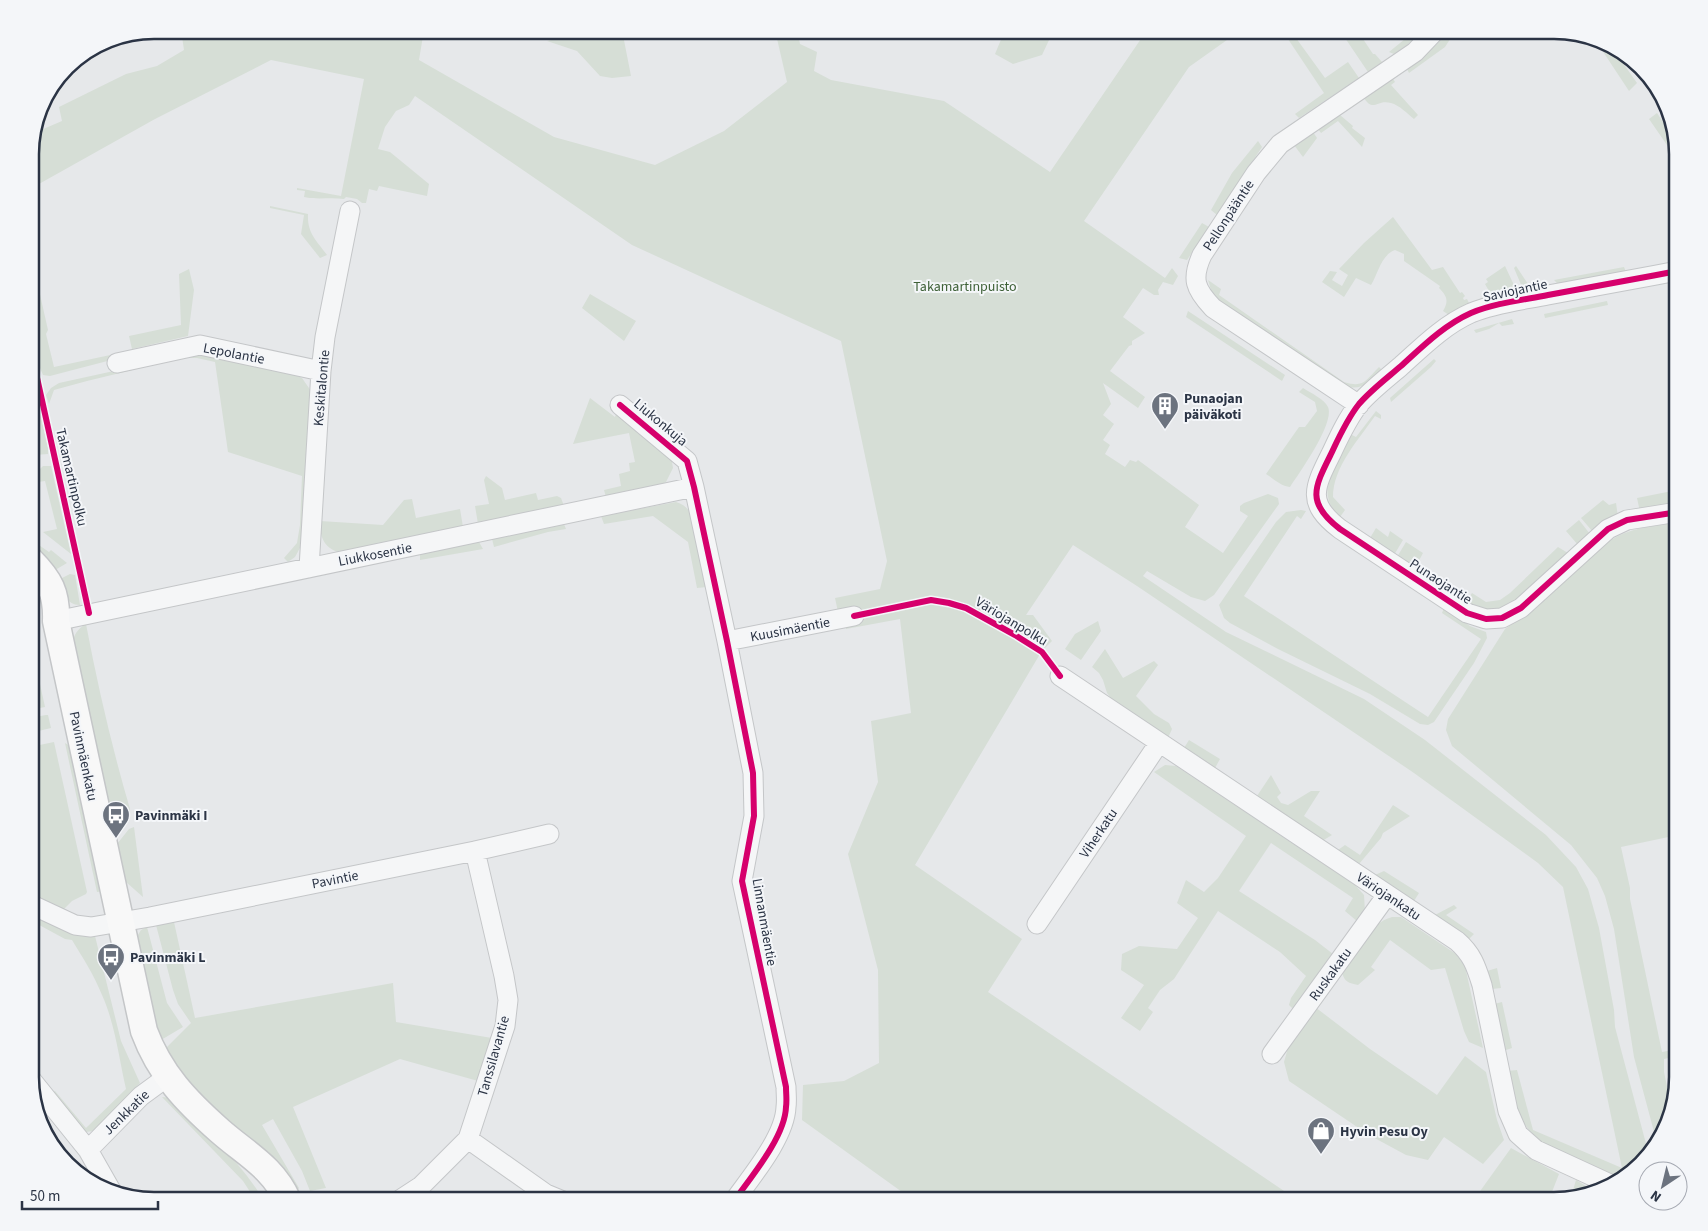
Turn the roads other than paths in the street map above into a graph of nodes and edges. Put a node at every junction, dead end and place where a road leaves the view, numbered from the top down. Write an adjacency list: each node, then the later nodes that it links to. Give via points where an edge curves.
1 (1427, 39): 7 (street, Pellonpääntie, via 1415,52 1280,144 1256,173 1197,266 1196,284 1213,308)
2 (350, 211): 5 (street, Keskitalontie)
3 (1669, 273): 7 (street, Saviojantie, via 1520,300 1471,313 1449,325 1423,346)
4 (117, 364): 5 (street, Lepolantie, via 200,345)
5 (321, 370): 10 (street, Keskitalontie)
6 (620, 405): 8 (street, Liukonkuja, via 687,461)
7 (1359, 405): 9 (street, Punaojantie, via 1318,480 1319,508 1340,529 1467,614 1486,619 1502,618 1521,608 1608,529 1627,520)
8 (694, 487): 10 (street, Liukkosentie); 15 (street, Linnanmäentie)
9 (1669, 513)
10 (309, 568): 14 (street, Liukkosentie)
11 (39, 570): 14 (street, Pavinmäenkatu, via 53,591)
12 (39, 597): 14 (street, Pavinmäenkatu)
13 (854, 616): 15 (street, Kuusimäentie)
14 (56, 621): 22 (street, Pavinmäenkatu)
15 (727, 641): 36 (street, Linnanmäentie, via 755,796 742,880 786,1087 786,1108 781,1127)
16 (1060, 676): 17 (street, Väriojankatu)
17 (1159, 743): 20 (street, Väriojankatu); 23 (street, Viherkatu)
18 (550, 834): 19 (street, Pavintie)
19 (474, 851): 22 (street, Pavintie); 28 (street, Tanssilavantie, via 508,1000 505,1026)
20 (1387, 895): 24 (street, Ruskakatu); 31 (street, Väriojankatu, via 1468,950 1482,984 1508,1111 1518,1134 1536,1150)
21 (39, 908): 22 (street, Pavintie, via 75,925 91,927)
22 (120, 922): 25 (street, Pavinmäenkatu, via 144,1031)
23 (1037, 924)
24 (1272, 1054)
25 (167, 1077): 27 (street, Pavinmäenkatu); 29 (street, Jenkkatie, via 141,1096)
26 (40, 1090): 29 (street)
27 (220, 1131): 32 (street, Pavinmäenkatu); 33 (street, Pavinmäenkatu, via 271,1173)
28 (468, 1139): 34 (street, Tanssilavantie); 35 (street)
29 (88, 1150): 30 (street)
30 (106, 1181)
31 (1603, 1181)
32 (265, 1192)
33 (284, 1192)
34 (412, 1192)
35 (543, 1192)
36 (740, 1192)

